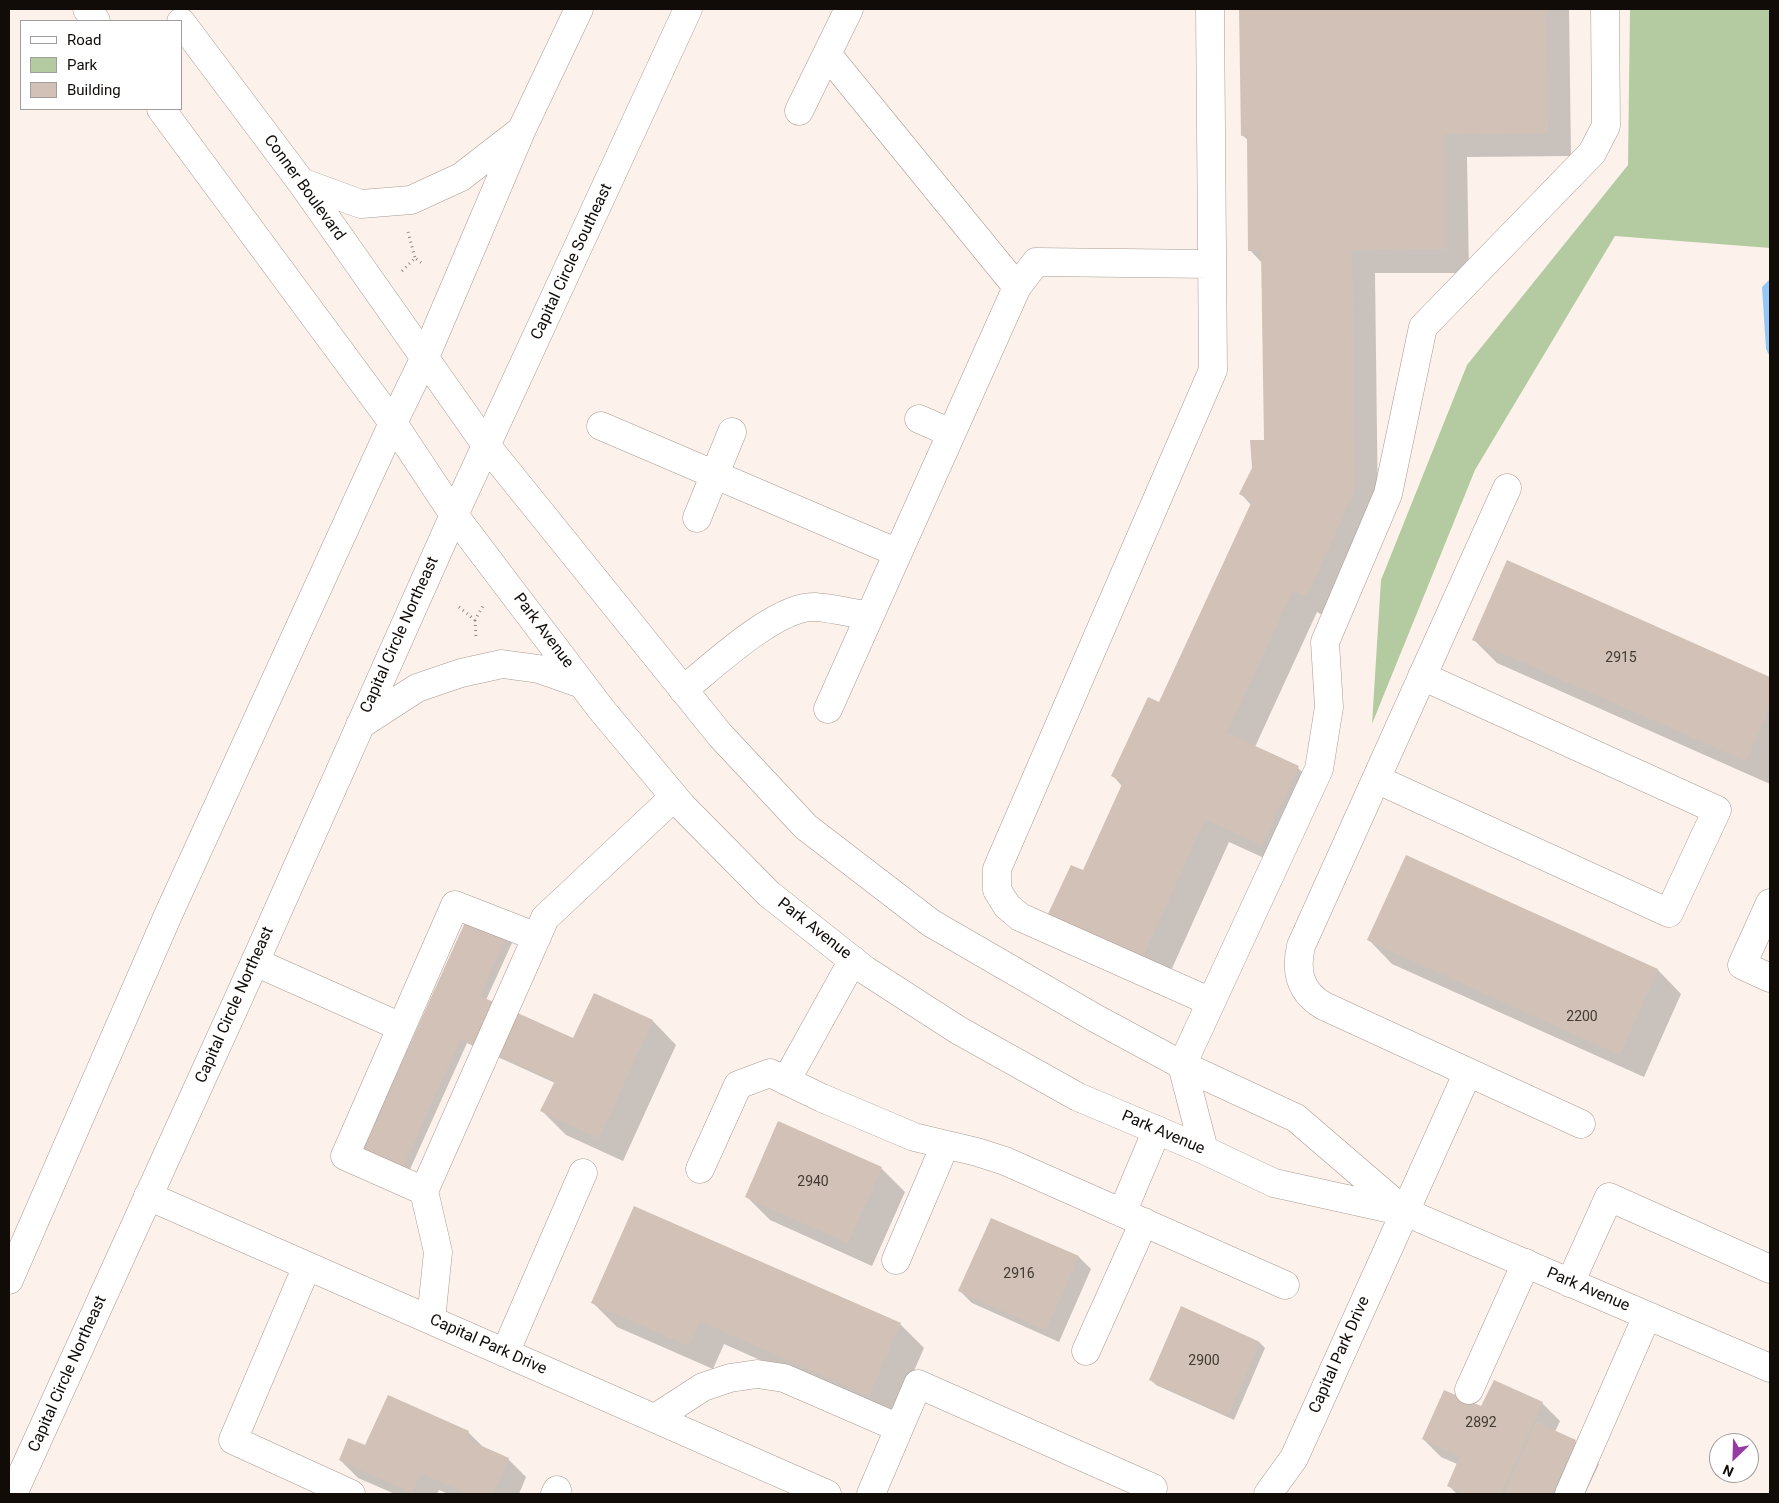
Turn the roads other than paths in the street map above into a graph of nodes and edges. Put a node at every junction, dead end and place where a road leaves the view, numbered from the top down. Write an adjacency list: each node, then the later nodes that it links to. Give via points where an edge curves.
1 (87, 9): 8 (main road)
2 (172, 9): 9 (main road, Conner Boulevard)
3 (579, 9): 14 (main road)
4 (688, 9): 24 (main road, Capital Circle Southeast)
5 (849, 9): 11 (main road)
6 (1210, 9): 16 (main road)
7 (1604, 9): 43 (main road, via 1606,126 1592,153 1423,327 1388,494 1324,642 1329,707 1319,770)
8 (95, 20)
9 (180, 20)
10 (182, 23): 15 (main road, Conner Boulevard)
11 (827, 54): 13 (main road); 17 (main road)
12 (162, 110): 20 (main road)
13 (799, 111)
14 (522, 129): 15 (main road, via 461,177 411,200 361,204); 18 (main road)
15 (301, 182): 18 (main road, Conner Boulevard)
16 (1212, 264): 17 (main road, via 1036,262); 43 (main road, via 1213,370 997,869 997,890 1007,906 1020,917)
17 (1017, 287): 23 (main road)
18 (425, 357): 20 (main road); 24 (main road, Park Avenue)
19 (919, 419): 23 (main road)
20 (392, 423): 27 (main road, Park Avenue); 62 (main road, via 169,913)
21 (601, 426): 25 (main road)
22 (732, 432): 25 (main road)
23 (951, 433): 29 (main road)
24 (486, 445): 27 (main road, Capital Circle Southeast); 33 (main road, Park Avenue)
25 (715, 475): 28 (main road); 29 (main road)
26 (1507, 488): 31 (main road)
27 (454, 514): 32 (main road, Park Avenue); 35 (main road, Capital Circle Northeast)
28 (697, 518)
29 (898, 553): 30 (main road)
30 (869, 616): 33 (main road, via 814,607 791,611 760,628); 34 (main road)
31 (1422, 676): 36 (main road); 36 (main road, via 1716,810 1713,818 1670,913)
32 (582, 684): 35 (main road, via 539,669 502,664 417,688); 37 (main road, Park Avenue)
33 (684, 690): 45 (main road, Park Avenue, via 720,735 806,828 931,923)
34 (828, 709)
35 (360, 725): 41 (main road, Capital Circle Northeast)
36 (1376, 779): 46 (main road, via 1301,946 1299,976 1313,1000)
37 (674, 797): 39 (main road, via 545,918); 40 (main road, Park Avenue, via 769,894)
38 (1770, 903): 42 (main road, via 1742,965)
39 (536, 937): 44 (main road, via 455,905); 54 (main road)
40 (853, 960): 47 (main road); 49 (main road, Park Avenue, via 958,1030 1078,1097)
41 (255, 962): 44 (main road); 55 (main road, Capital Circle Northeast)
42 (1770, 978)
43 (1211, 1002): 45 (main road)
44 (401, 1027): 54 (main road, via 345,1156)
45 (1182, 1065): 51 (main road); 56 (main road, Park Avenue, via 1296,1118)
46 (1468, 1072): 48 (main road); 56 (main road, Capital Park Drive)
47 (786, 1081): 50 (main road, via 914,1137); 52 (main road, via 770,1073 738,1085)
48 (1581, 1124)
49 (1157, 1130): 51 (main road, Park Avenue); 57 (main road)
50 (945, 1144): 57 (main road, via 1005,1161); 58 (main road)
51 (1204, 1150): 56 (main road, Park Avenue, via 1274,1183)
52 (700, 1169)
53 (583, 1174): 68 (main road)
54 (424, 1191): 66 (main road, via 438,1252)
55 (148, 1196): 60 (main road, Capital Park Drive); 74 (main road, Capital Circle Northeast)
56 (1405, 1212): 59 (main road, Park Avenue); 78 (main road, Capital Park Drive, via 1294,1458)
57 (1133, 1218): 64 (main road); 67 (main road)
58 (896, 1260)
59 (1526, 1264): 63 (main road, Park Avenue); 70 (main road)
60 (307, 1266): 66 (main road, Capital Park Drive); 75 (main road, via 233,1440)
61 (1770, 1268): 63 (main road, via 1609,1197)
62 (9, 1280)
63 (1570, 1283): 65 (main road, Park Avenue)
64 (1285, 1285)
65 (1648, 1316): 69 (main road, Park Avenue); 79 (main road)
66 (431, 1320): 68 (main road, Capital Park Drive)
67 (1086, 1351)
68 (505, 1353): 71 (main road, Capital Park Drive)
69 (1768, 1360)
70 (1469, 1390)
71 (655, 1418): 72 (main road, via 703,1387 757,1374 784,1378); 76 (main road, Capital Park Drive)
72 (899, 1428): 73 (main road, via 918,1384); 77 (main road)
73 (1153, 1488)
74 (13, 1494)
75 (351, 1494)
76 (827, 1494)
77 (871, 1494)
78 (1268, 1494)
79 (1569, 1494)

